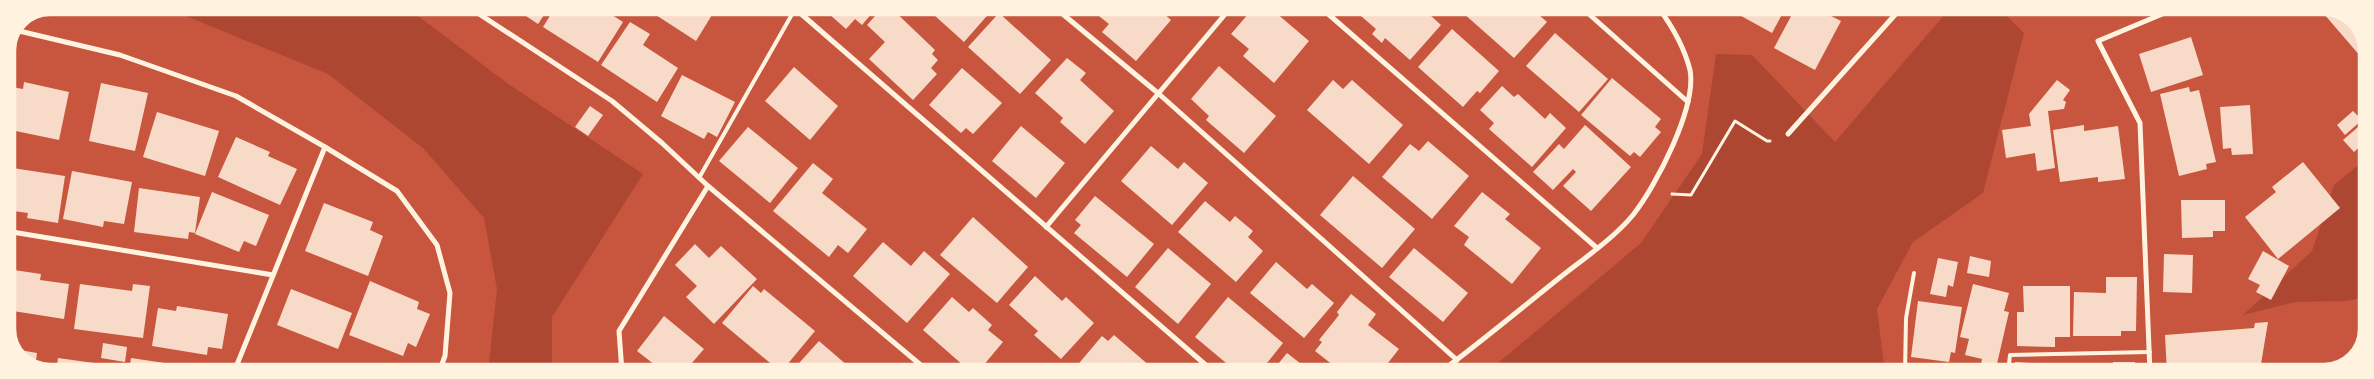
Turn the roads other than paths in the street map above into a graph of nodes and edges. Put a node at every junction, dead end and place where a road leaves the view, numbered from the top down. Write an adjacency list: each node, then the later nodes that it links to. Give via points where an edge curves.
1 (481, 15): 16 (street, via 612,101)
2 (790, 15): 16 (lane)
3 (802, 15): 18 (street)
4 (1063, 15): 12 (street)
5 (1225, 15): 12 (street)
6 (1330, 15): 20 (street)
7 (1591, 15): 13 (street)
8 (1664, 15): 13 (street, via 1677,34 1690,71)
9 (1894, 15): 14 (street)
10 (2160, 15): 23 (street, via 2098,41 2140,123)
11 (21, 31): 15 (street, via 120,55 236,96)
12 (1159, 94): 18 (street); 24 (street)
13 (1688, 102): 20 (street, via 1675,141 1649,192 1632,216)
14 (1788, 134)
15 (325, 147): 22 (street); 26 (street, via 397,191 437,244 450,293)
16 (699, 178): 17 (street)
17 (708, 186): 27 (street, via 619,331); 28 (street)
18 (1046, 227): 29 (street)
19 (15, 232): 22 (street)
20 (1596, 248): 24 (street)
21 (1914, 273): 31 (lane, via 1906,318)
22 (273, 275): 25 (street)
23 (2150, 352): 32 (lane, via 2010,355); 33 (street)
24 (1457, 360): 30 (street)
25 (237, 364)
26 (442, 364)
27 (621, 364)
28 (919, 364)
29 (1206, 364)
30 (1451, 364)
31 (1905, 364)
32 (2009, 364)
33 (2150, 364)

